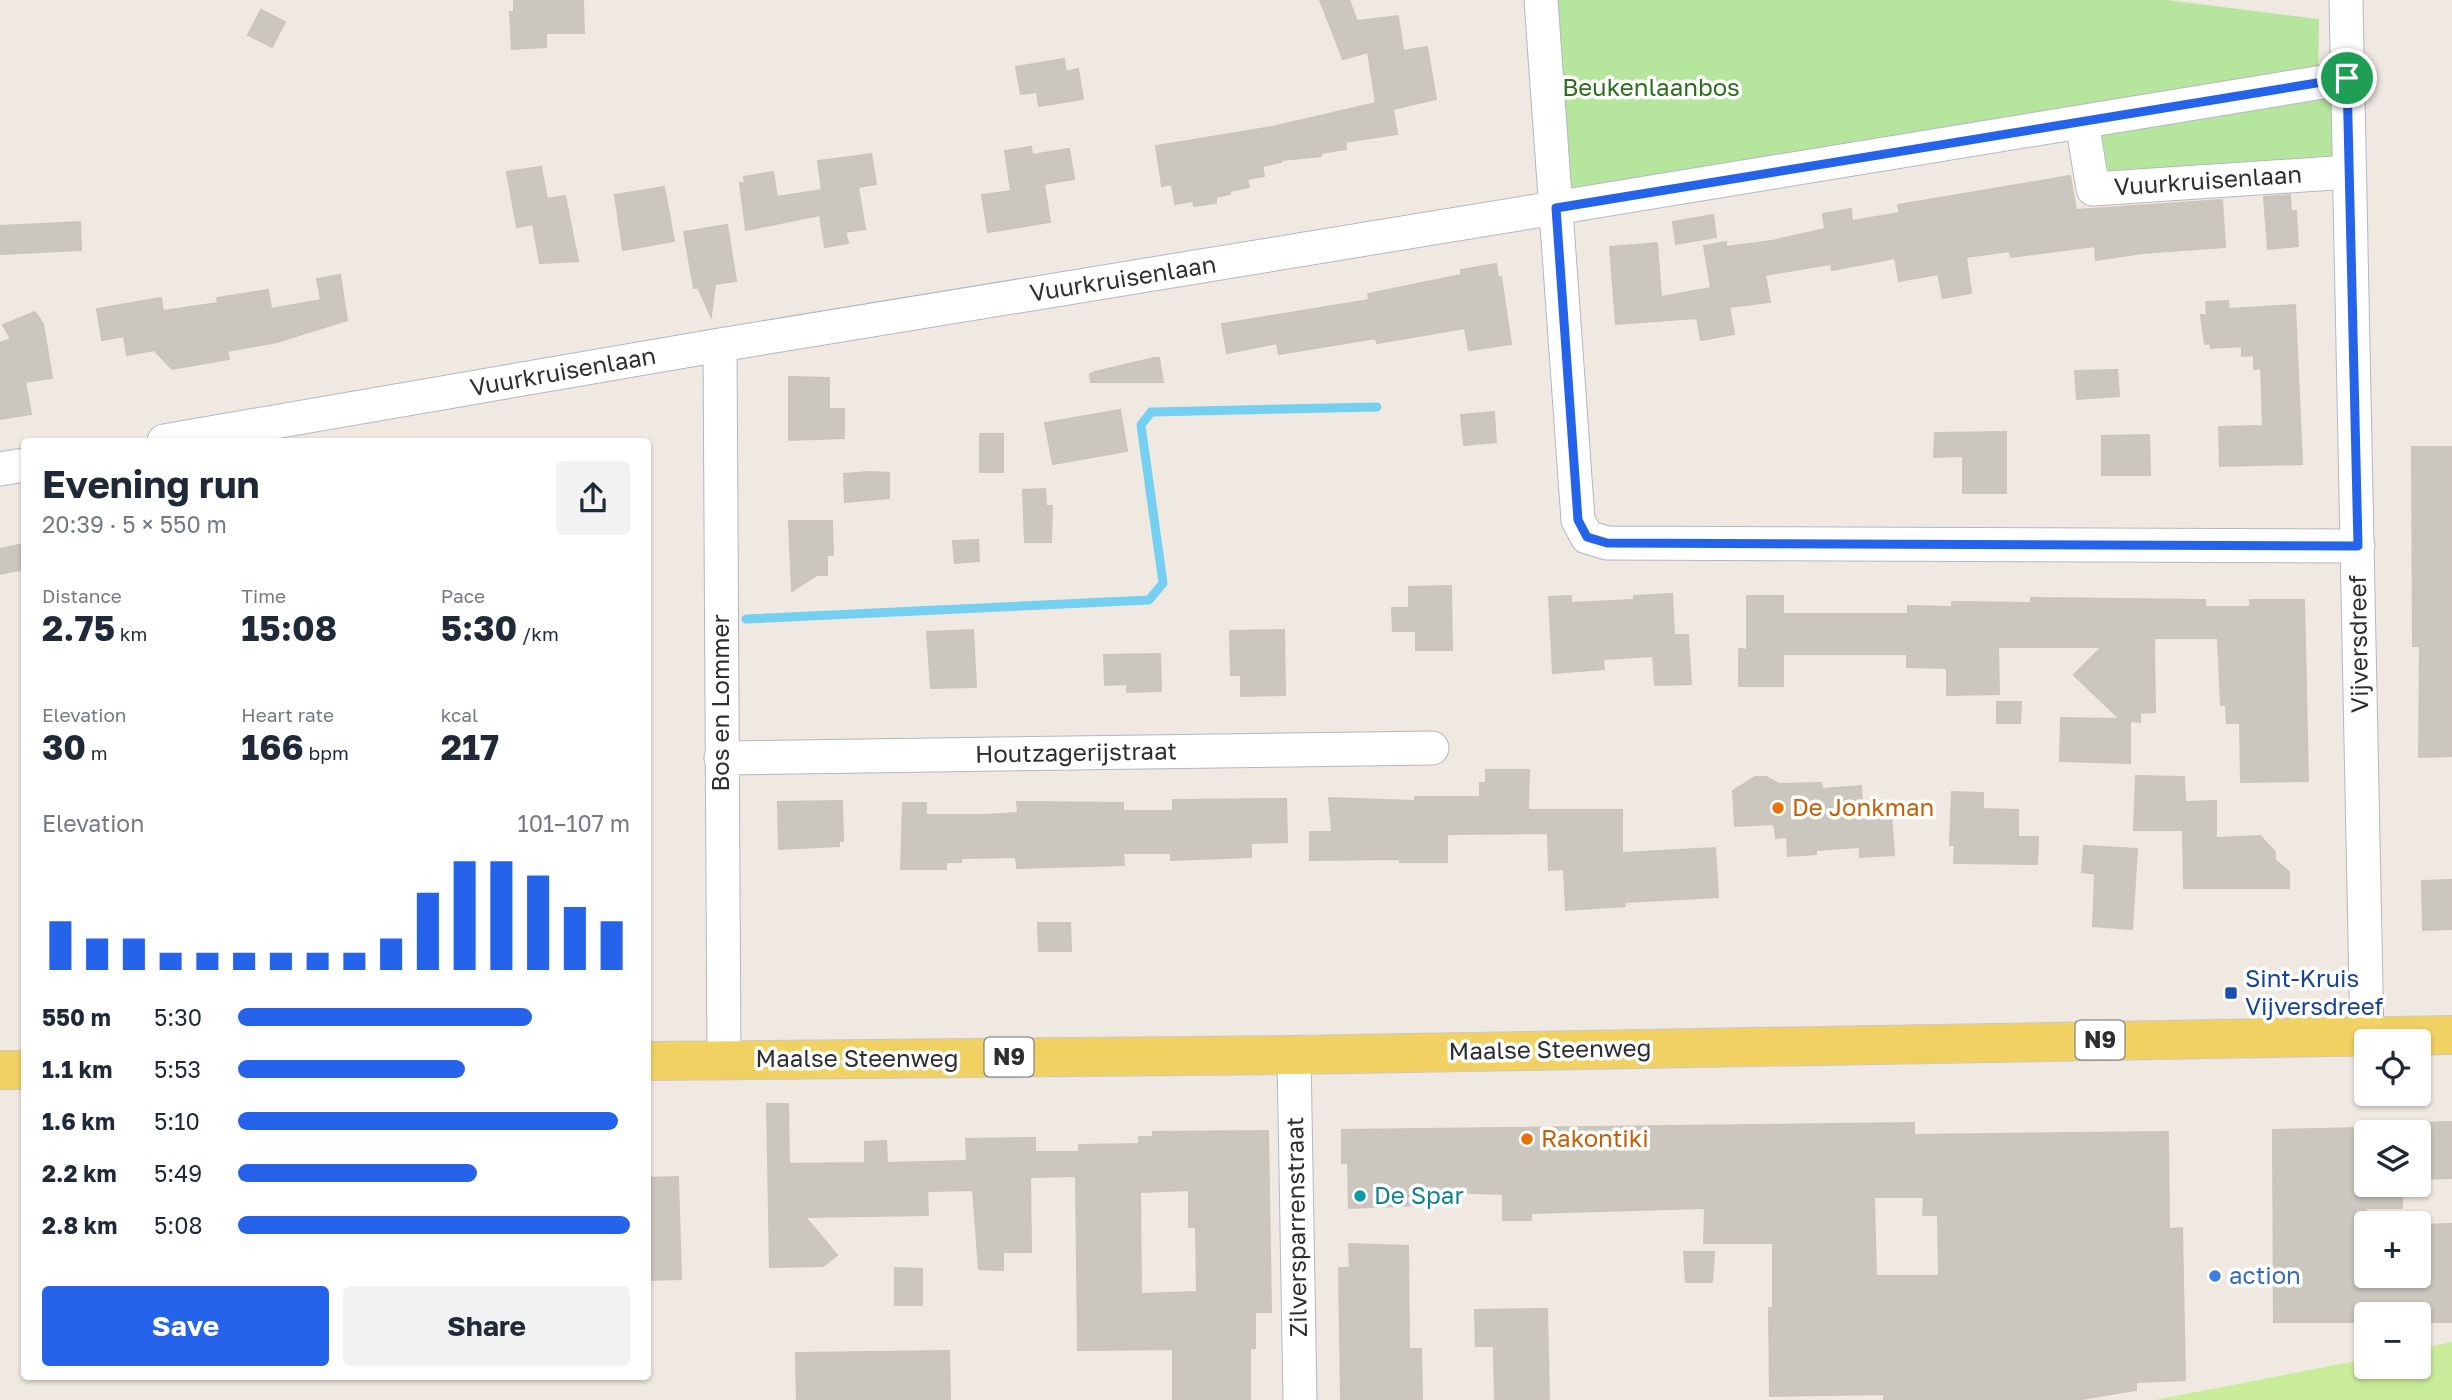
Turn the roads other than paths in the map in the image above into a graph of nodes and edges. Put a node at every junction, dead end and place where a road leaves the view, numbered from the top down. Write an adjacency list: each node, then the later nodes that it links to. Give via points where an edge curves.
1 (1541, 0): 6 (street)
2 (2339, 1): 3 (street, Vijversdreef)
3 (2347, 78): 4 (street, Vuurkruisenlaan); 5 (street, Vijversdreef)
4 (2082, 122): 5 (street, Vuurkruisenlaan, via 2093,189); 6 (street, Vuurkruisenlaan)
5 (2349, 173): 11 (street, Vijversdreef)
6 (1556, 208): 7 (street, Vuurkruisenlaan); 11 (street, via 1578,520 1587,537 1607,543)
7 (720, 345): 8 (street, Vuurkruisenlaan); 13 (street, Bos en Lommer)
8 (181, 438)
9 (21, 466): 10 (street)
10 (0, 469)
11 (2358, 546): 14 (street, Vijversdreef)
12 (1432, 748): 13 (street, Houtzagerijstraat)
13 (721, 758): 19 (street, Bos en Lommer)
14 (2367, 1029)
15 (2431, 1035): 16 (main road, Maalse Steenweg / N9)
16 (2452, 1035)
17 (2354, 1037): 18 (main road, Maalse Steenweg / N9)
18 (1294, 1055): 19 (main road, Maalse Steenweg / N9); 23 (street, Zilversparrenstraat)
19 (724, 1060): 20 (main road, Maalse Steenweg / N9)
20 (651, 1061)
21 (0, 1070): 22 (main road)
22 (21, 1070)
23 (1300, 1400)

